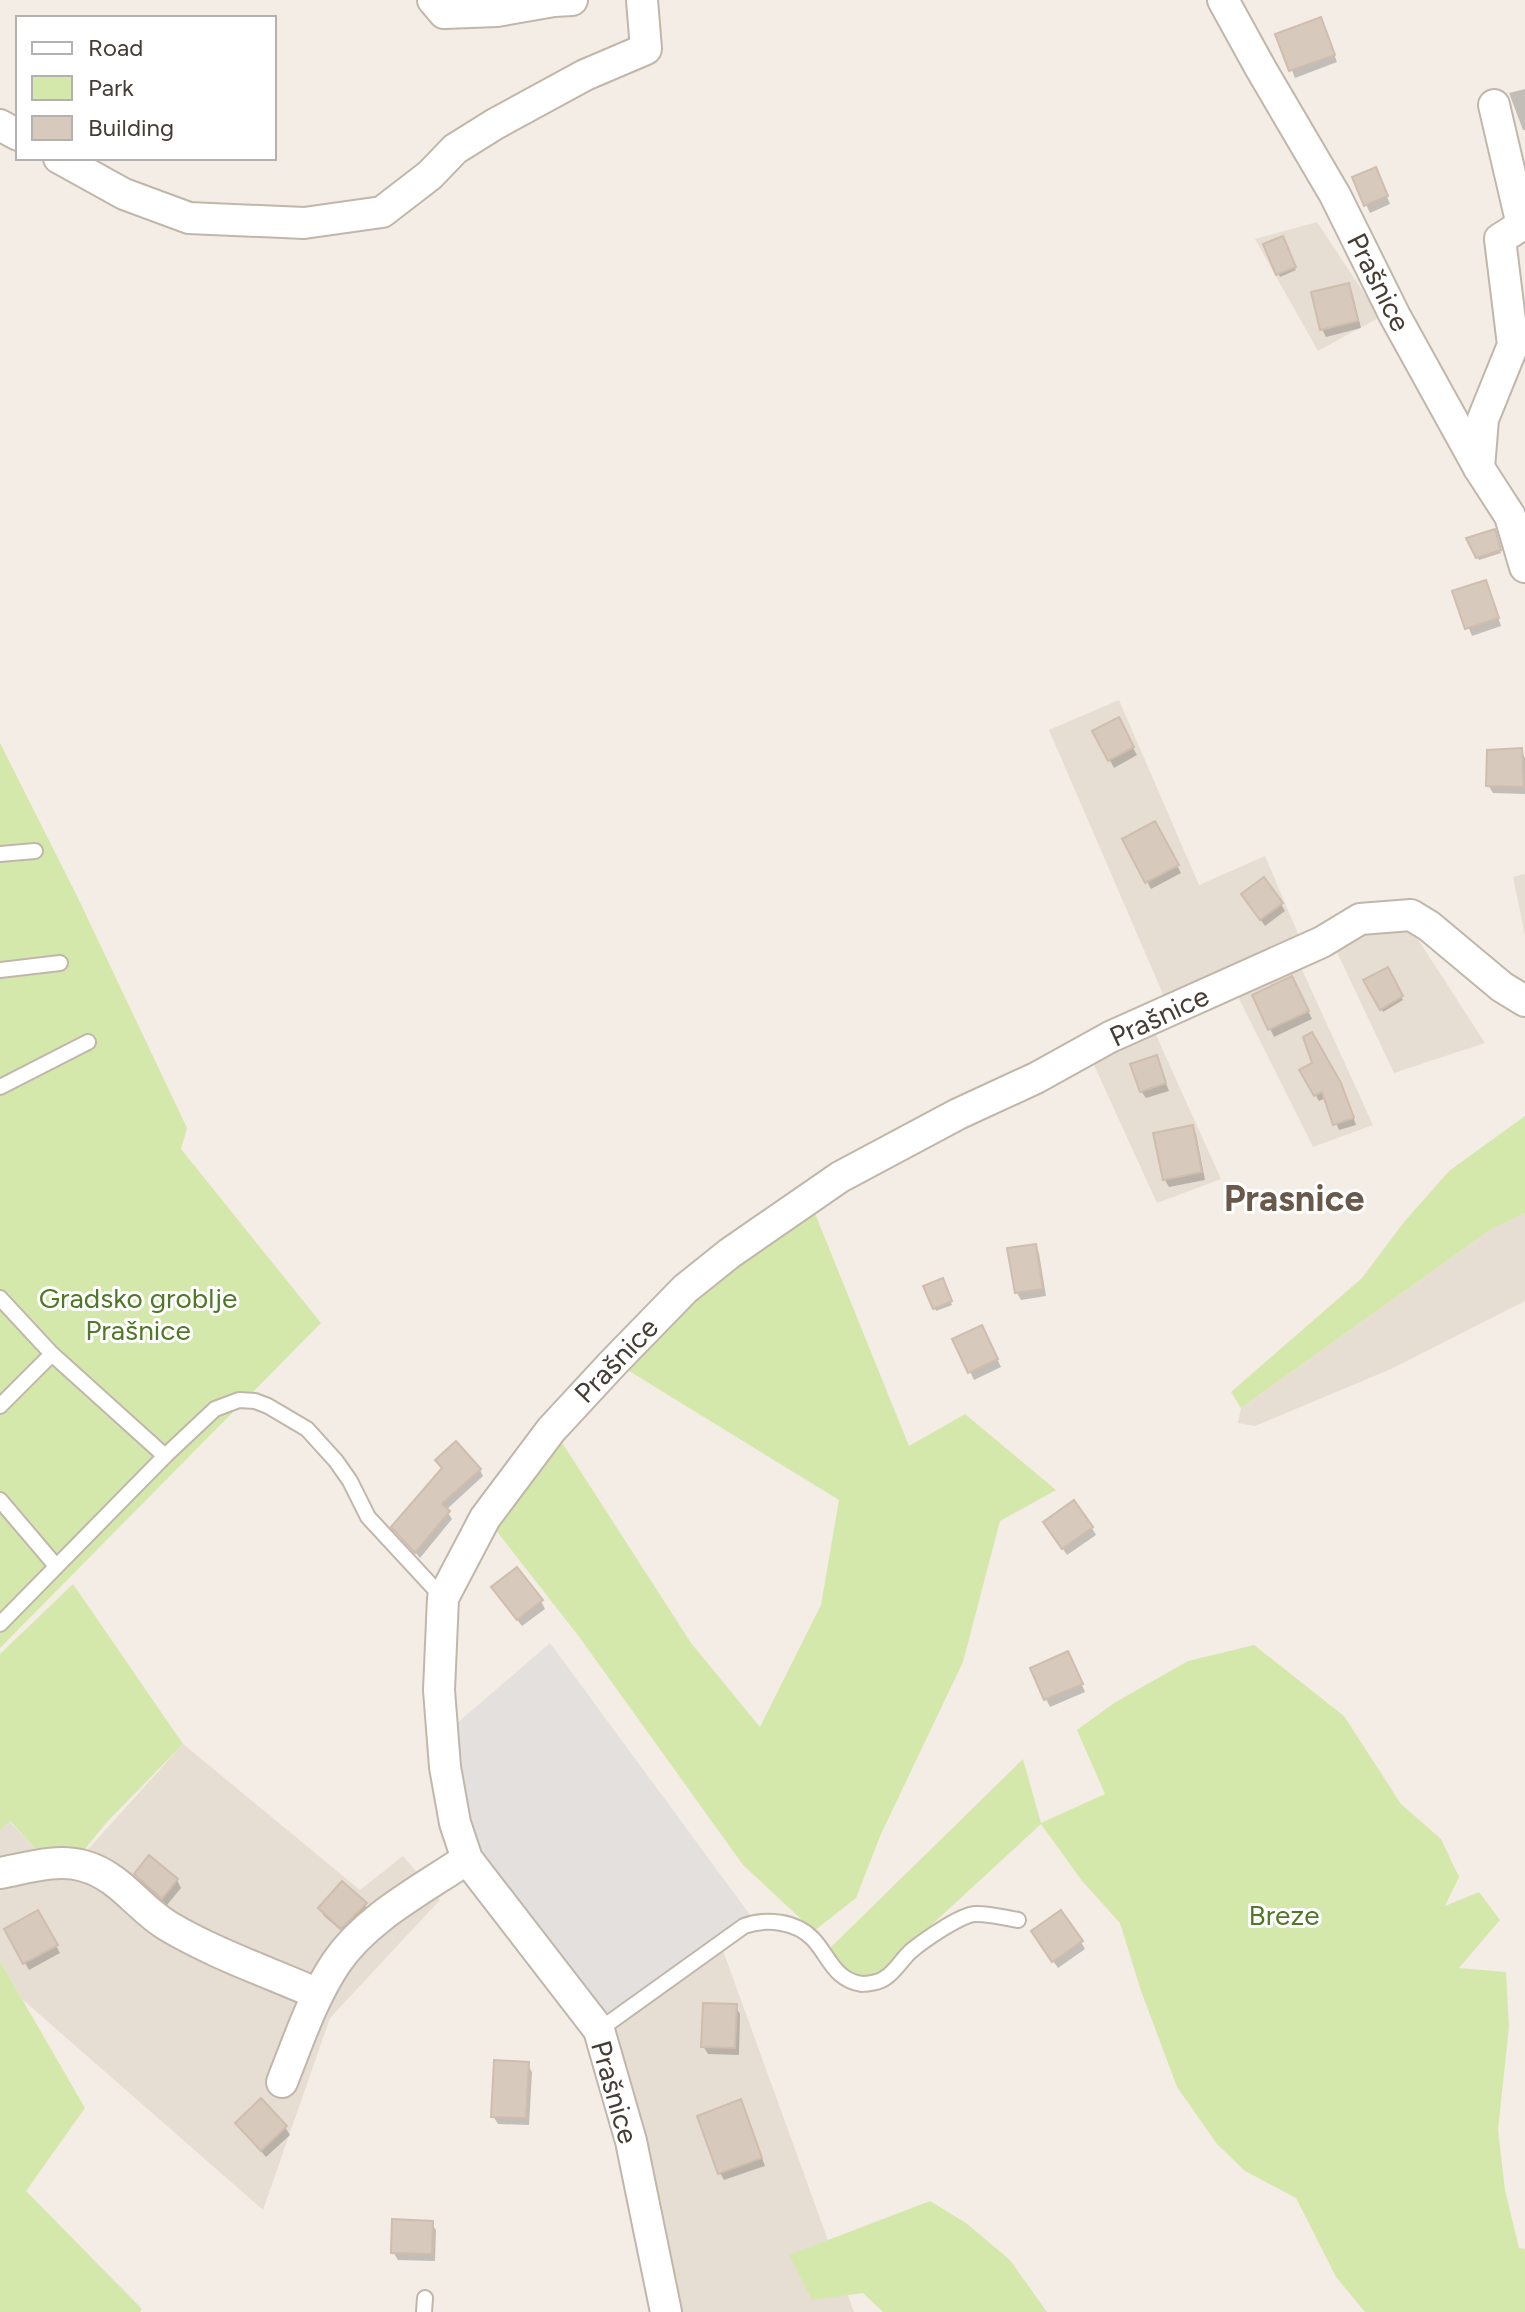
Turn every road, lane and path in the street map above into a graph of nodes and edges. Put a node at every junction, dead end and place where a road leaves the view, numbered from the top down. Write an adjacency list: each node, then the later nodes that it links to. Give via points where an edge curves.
1 (433, 0): 2 (street, via 444,13)
2 (572, 0)
3 (642, 0): 6 (street, via 646,49 495,124 455,149 382,212 304,223 189,218 124,194)
4 (1223, 0): 7 (street, Prašnice, via 1335,195)
5 (1494, 105): 7 (street, via 1522,225 1500,239 1513,345 1483,419)
6 (63, 160)
7 (1479, 468): 8 (street, Prašnice, via 1510,516)
8 (1525, 567)
9 (35, 851): 10 (lane)
10 (0, 854)
11 (60, 963): 12 (lane)
12 (0, 970)
13 (1525, 1001): 22 (street, Prašnice, via 1411,915 1360,919 1322,942 1110,1037 840,1177 685,1289 613,1363 551,1430 485,1518)
14 (88, 1042): 15 (lane)
15 (0, 1087)
16 (0, 1298): 17 (lane)
17 (52, 1354): 18 (lane); 19 (lane)
18 (0, 1406)
19 (165, 1456): 21 (lane); 22 (lane, via 226,1404 255,1401 289,1416 336,1461 368,1517)
20 (0, 1500): 21 (lane)
21 (56, 1566): 23 (lane)
22 (443, 1598): 24 (street, Prašnice, via 439,1690 445,1767)
23 (0, 1624)
24 (467, 1859): 27 (street, via 375,1920 337,1961); 28 (street, Prašnice)
25 (0, 1873): 27 (street, via 56,1862 84,1865 110,1877 166,1925)
26 (1018, 1920): 28 (lane, via 973,1913 911,1951 885,1978 865,1984 836,1972 813,1938 796,1927 759,1921 744,1926)
27 (318, 1994): 29 (street)
28 (599, 2030): 30 (street, Prašnice, via 631,2141)
29 (282, 2082)
30 (666, 2312)

